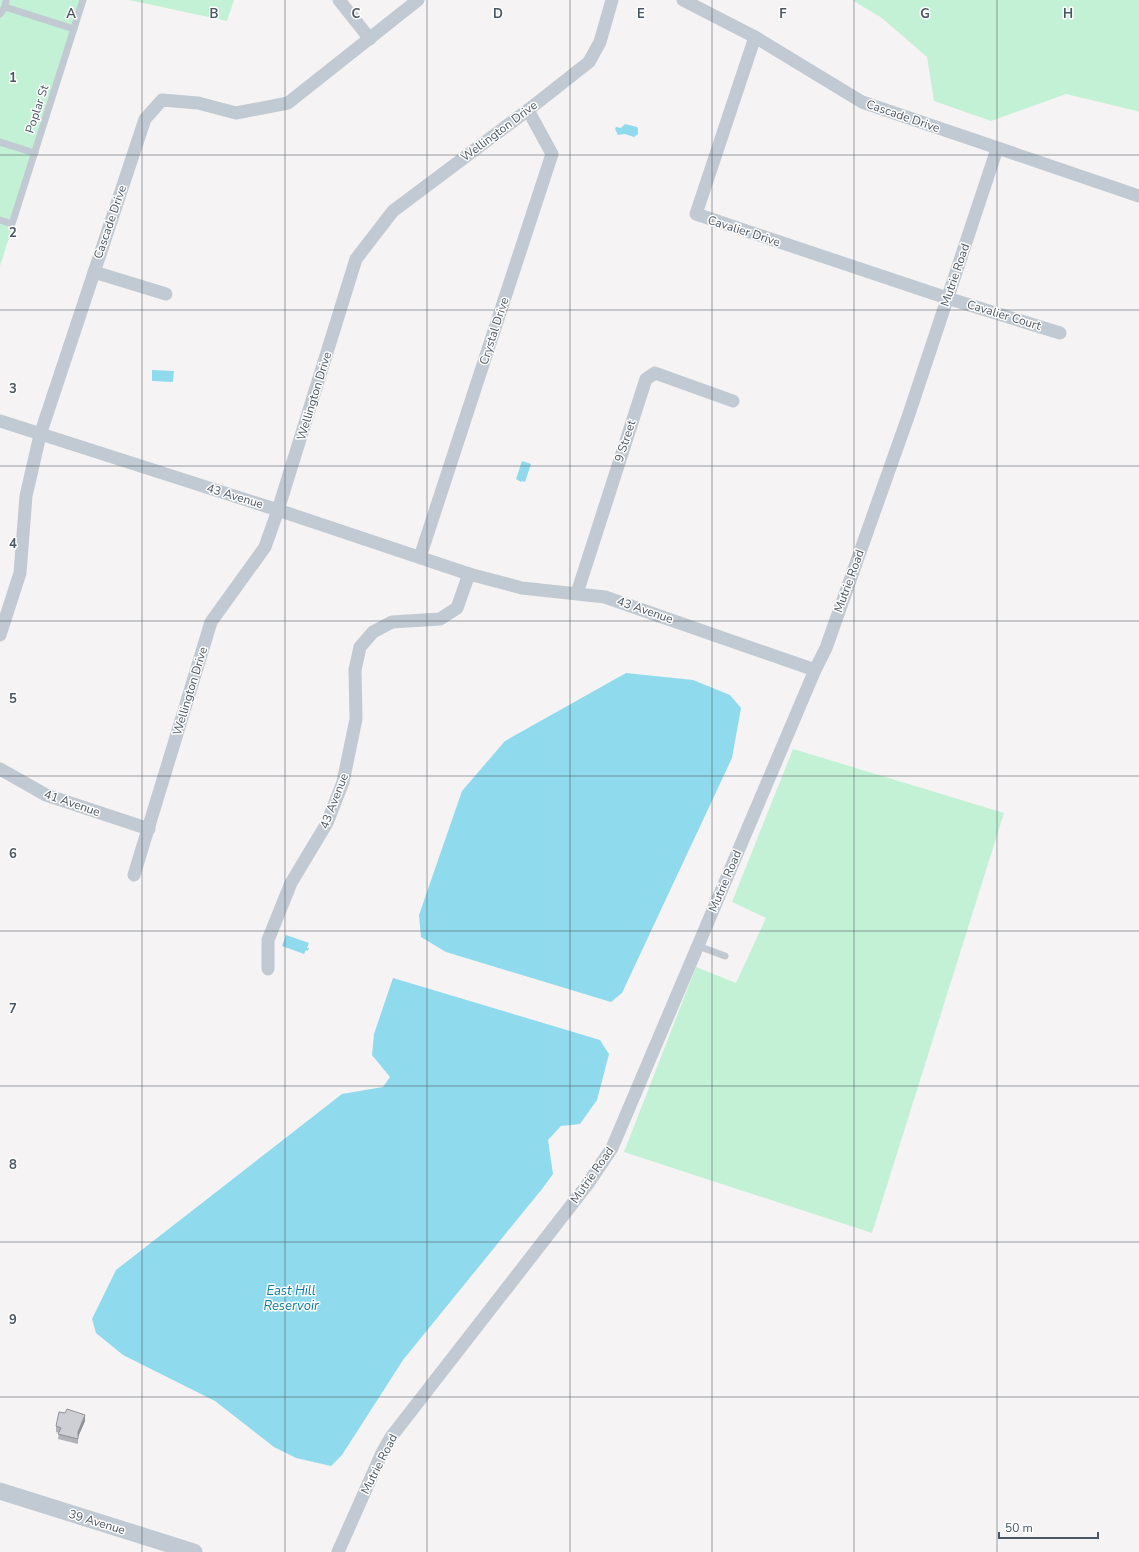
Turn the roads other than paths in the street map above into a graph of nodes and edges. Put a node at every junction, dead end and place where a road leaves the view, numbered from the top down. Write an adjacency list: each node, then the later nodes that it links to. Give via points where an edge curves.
1 (83, 0): 8 (lane, Poplar St)
2 (339, 0): 10 (street)
3 (418, 0): 10 (street, Cascade Drive)
4 (612, 0): 11 (street, Wellington Drive, via 600,42 589,62)
5 (683, 0): 9 (street, Cascade Drive)
6 (5, 4): 7 (lane); 8 (lane)
7 (0, 14)
8 (74, 29): 14 (lane, Poplar St)
9 (755, 37): 13 (street, Cascade Drive, via 862,102); 19 (street, Cavalier Drive, via 696,214)
10 (370, 39): 17 (street, Cascade Drive, via 288,103 236,113 198,103 162,100 145,118)
11 (528, 110): 24 (street, Wellington Drive, via 393,211 356,258); 25 (street, Crystal Drive, via 552,154)
12 (0, 142): 14 (lane)
13 (998, 149): 15 (street, Cascade Drive); 19 (street, Mutrie Road)
14 (35, 154): 16 (lane, Poplar St, via 12,224)
15 (1139, 196)
16 (0, 220)
17 (94, 272): 18 (street); 23 (street, Cascade Drive)
18 (166, 294)
19 (947, 298): 20 (street, Cavalier Court); 29 (street, Mutrie Road, via 826,648)
20 (1060, 332)
21 (733, 401): 27 (street, 9 Street, via 655,373 646,378)
22 (0, 422): 23 (street, 43 Avenue)
23 (40, 435): 24 (street, 43 Avenue); 28 (street, Cascade Drive, via 26,496 20,573)
24 (278, 510): 25 (street, 43 Avenue); 31 (street, Wellington Drive, via 265,547 211,622)
25 (420, 557): 26 (street, 43 Avenue)
26 (469, 574): 27 (street, 43 Avenue, via 522,588); 35 (street, 43 Avenue, via 457,608 440,619 392,622 373,632 360,647 355,670 356,719 344,782 327,823 291,883 268,940)
27 (577, 593): 29 (street, 43 Avenue, via 605,596)
28 (0, 635)
29 (815, 670): 33 (street, Mutrie Road)
30 (0, 769): 31 (street, 41 Avenue, via 46,795)
31 (149, 828): 32 (street, Wellington Drive)
32 (134, 875)
33 (698, 946): 34 (lane); 38 (street, Mutrie Road, via 612,1148 587,1185 390,1437)
34 (725, 956)
35 (268, 969)
36 (0, 1491): 37 (street, 39 Avenue)
37 (194, 1552)
38 (338, 1552)

